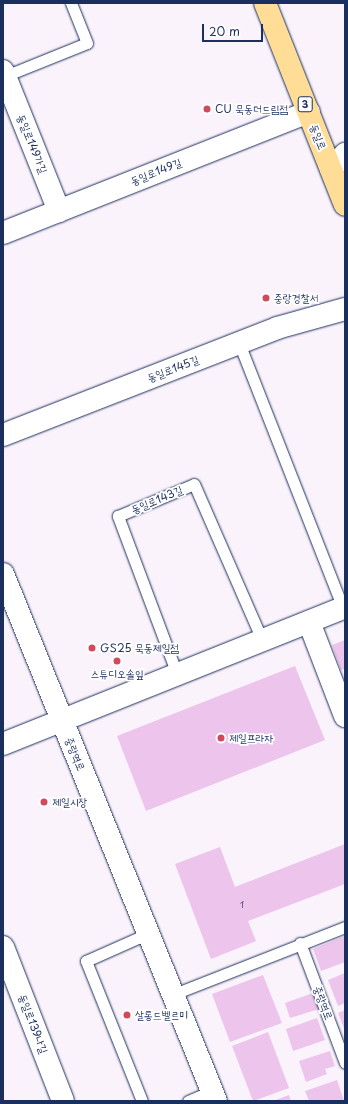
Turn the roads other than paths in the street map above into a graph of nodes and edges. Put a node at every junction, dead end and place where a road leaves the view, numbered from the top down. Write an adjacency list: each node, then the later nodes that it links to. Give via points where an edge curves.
1 (71, 3): 3 (lane, 동일로149가길, via 87,43)
2 (266, 3): 4 (main road, 동일로 / 3)
3 (4, 74): 7 (street, 동일로149가길)
4 (309, 112): 5 (main road, 동일로 / 3); 7 (street, 동일로149길)
5 (338, 161): 6 (main road, 동일로 / 3)
6 (345, 204)
7 (59, 211): 8 (street, 동일로149길)
8 (3, 233)
9 (345, 309): 10 (street, 동일로145길, via 277,328)
10 (239, 343): 11 (street, 동일로145길); 13 (lane)
11 (3, 435)
12 (3, 574): 18 (street, 중랑역로)
13 (344, 608): 14 (street)
14 (309, 622): 15 (street); 17 (street)
15 (262, 640): 16 (street); 16 (lane, 동일로143길, via 194,484 118,516)
16 (177, 674): 18 (street)
17 (345, 716)
18 (61, 720): 19 (street); 21 (street, 중랑역로)
19 (3, 744)
20 (345, 927): 22 (lane)
21 (149, 934): 24 (street, 중랑역로); 28 (lane, via 86,961)
22 (300, 943): 24 (lane); 25 (lane, 중랑역로)
23 (3, 947): 27 (street, 동일로139나길)
24 (174, 994): 26 (street, 중랑역로)
25 (345, 1063)
26 (214, 1096): 29 (lane, 중랑역로)
27 (63, 1101)
28 (142, 1101)
29 (188, 1101)

